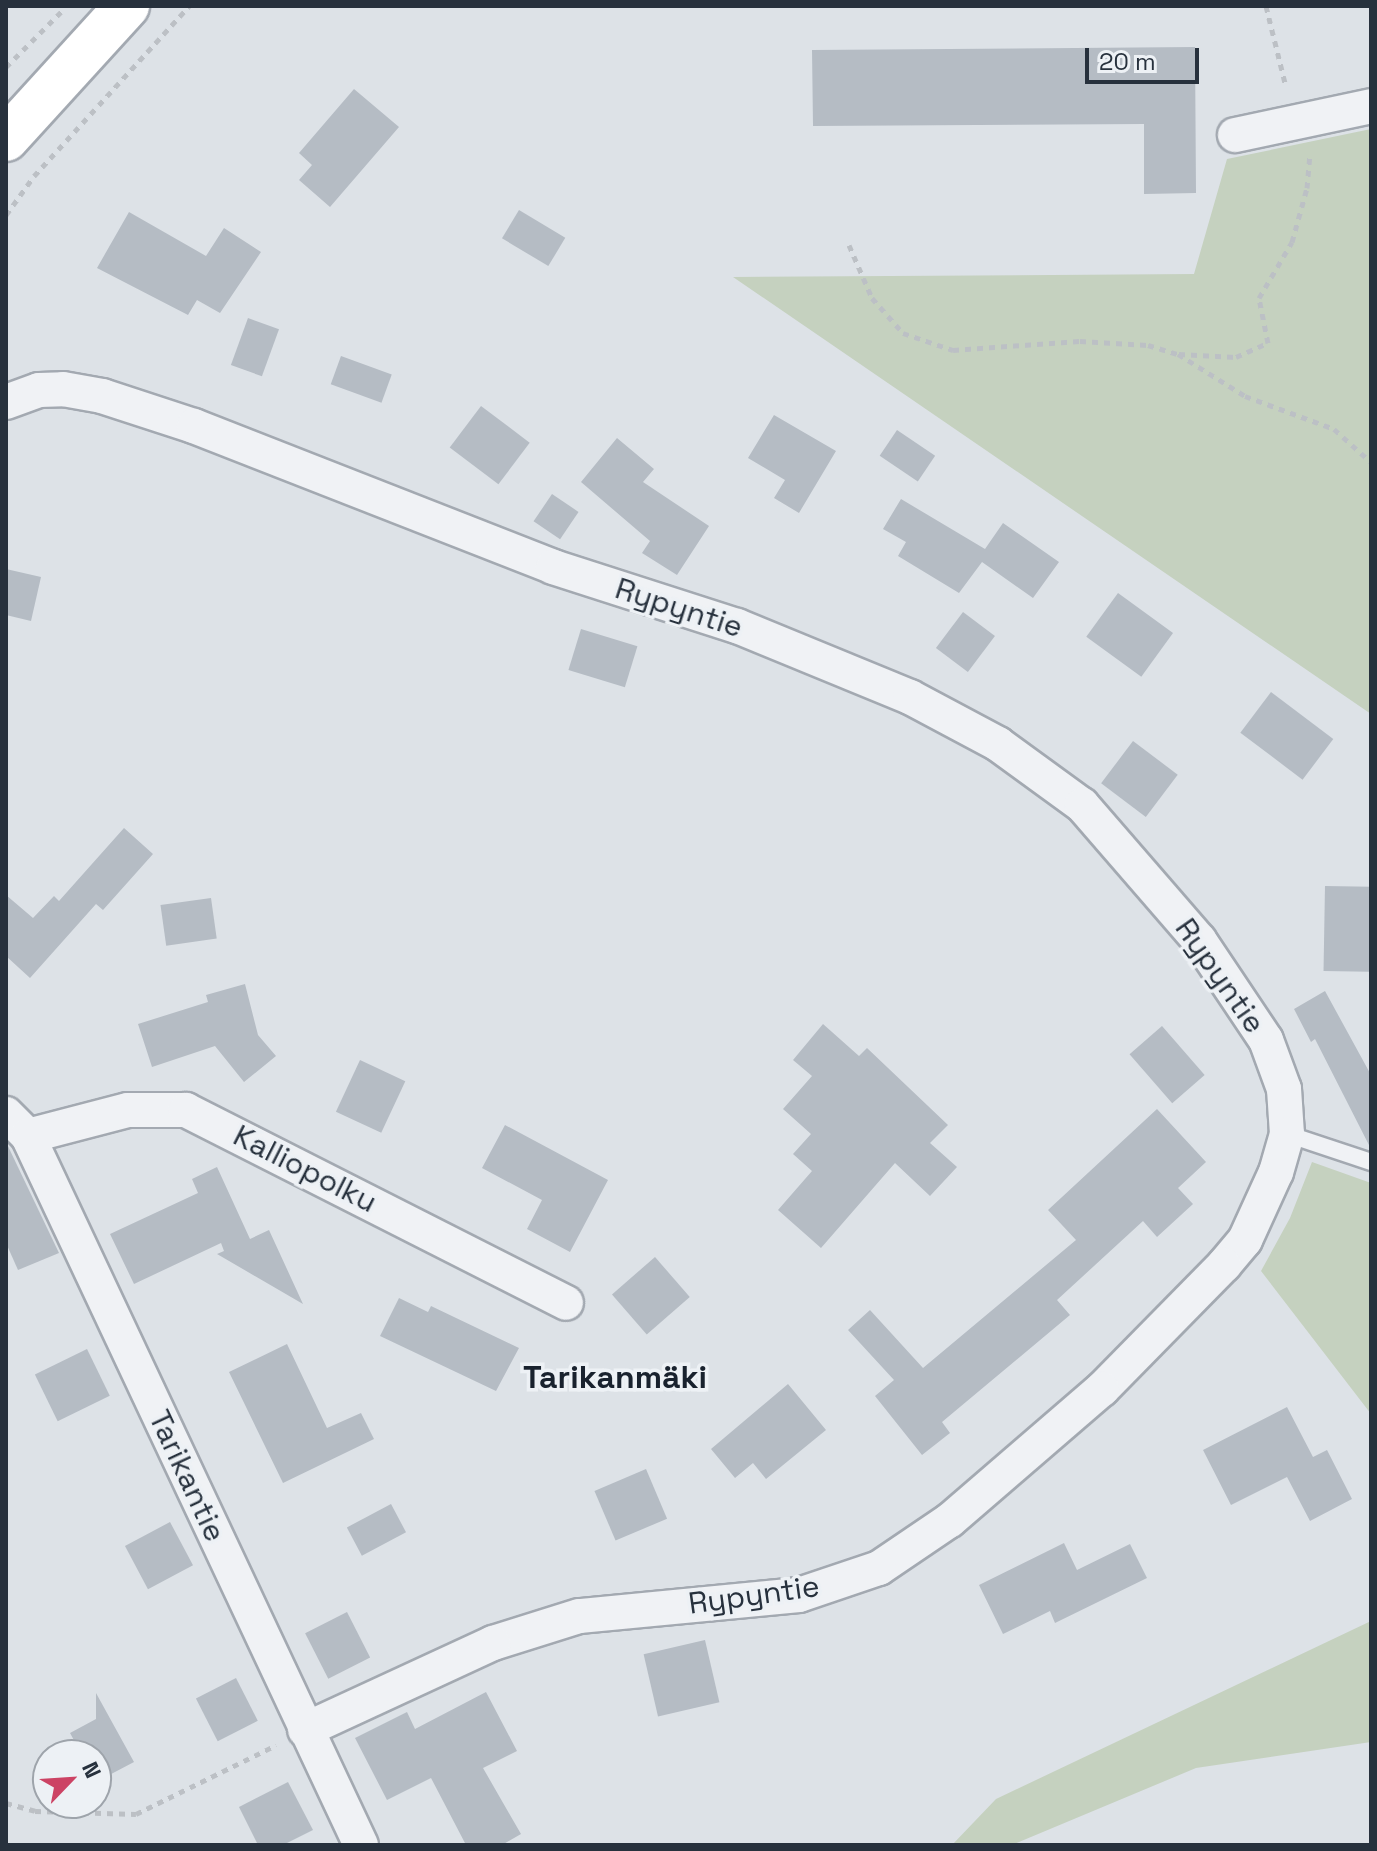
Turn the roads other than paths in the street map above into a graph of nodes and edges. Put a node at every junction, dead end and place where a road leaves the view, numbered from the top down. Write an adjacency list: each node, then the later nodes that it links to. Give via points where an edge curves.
1 (127, 6): 4 (main road)
2 (1371, 106): 3 (street)
3 (1235, 135)
4 (6, 139)
5 (6, 402): 7 (street, Rypyntie, via 39,390 63,389 194,426 553,567 737,626 910,697 998,744 1082,805 1199,940 1266,1040 1284,1089)
6 (17, 1125): 9 (street, Kalliopolku, via 128,1110 186,1110); 10 (street, Tarikantie)
7 (1287, 1134): 8 (lane); 10 (street, Rypyntie, via 1262,1207 1224,1265 1102,1389 950,1520 879,1568 799,1595 579,1616 493,1643)
8 (1371, 1162)
9 (566, 1303)
10 (305, 1730): 11 (street, Tarikantie)
11 (361, 1845)

